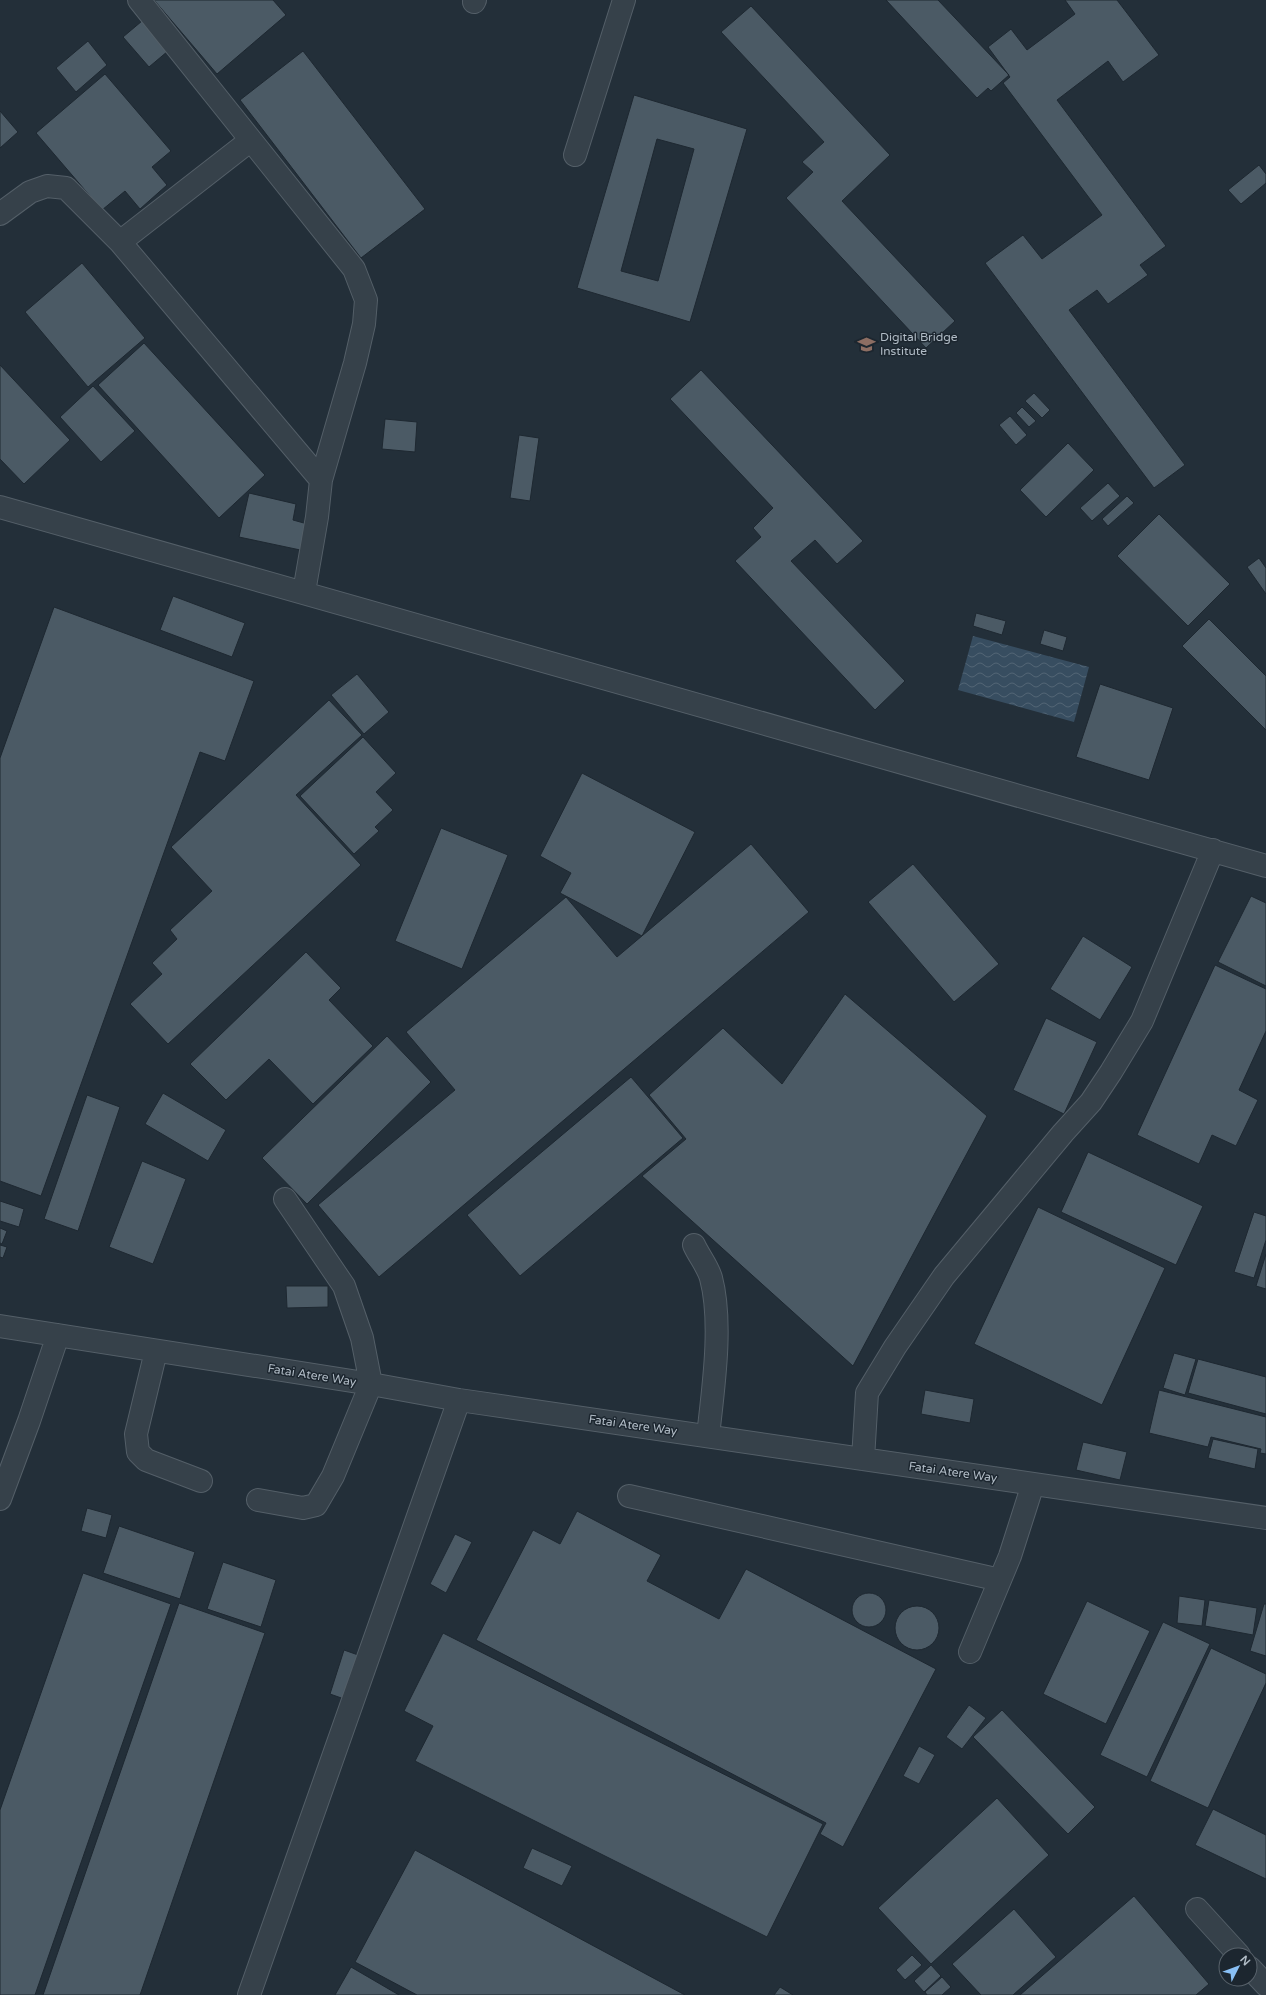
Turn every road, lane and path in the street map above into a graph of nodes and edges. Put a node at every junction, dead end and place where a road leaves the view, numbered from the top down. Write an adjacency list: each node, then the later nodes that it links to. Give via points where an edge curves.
1 (139, 0): 3 (street)
2 (624, 0): 4 (street)
3 (251, 140): 6 (street); 7 (street, via 354,269 366,300 364,324 355,363)
4 (575, 155)
5 (0, 214): 6 (street, via 30,192 46,186 66,188)
6 (120, 242): 7 (street)
7 (321, 480): 9 (street)
8 (0, 507): 9 (street)
9 (304, 592): 10 (street)
10 (1213, 850): 11 (street); 20 (street, via 1142,1021 1111,1072 1091,1102 944,1276 867,1392)
11 (1266, 866)
12 (285, 1199): 17 (street, via 344,1286 362,1338)
13 (694, 1246): 19 (street, via 710,1277 715,1309 716,1360)
14 (0, 1326): 15 (street, Fatai Atere Way)
15 (58, 1335): 16 (street, Fatai Atere Way); 24 (street)
16 (156, 1351): 17 (street, Fatai Atere Way); 21 (street, via 136,1434 138,1452 146,1460)
17 (371, 1384): 18 (street, Fatai Atere Way); 25 (street, via 333,1476 316,1505 303,1508)
18 (459, 1400): 19 (street, Fatai Atere Way); 33 (street)
19 (708, 1436): 20 (street, Fatai Atere Way)
20 (863, 1459): 22 (street, Fatai Atere Way)
21 (201, 1481)
22 (1033, 1484): 26 (street, Fatai Atere Way); 27 (street)
23 (629, 1496): 27 (street)
24 (0, 1499)
25 (258, 1500)
26 (1266, 1518)
27 (1000, 1580): 28 (street)
28 (970, 1652)
29 (1197, 1909): 30 (street)
30 (1232, 1947)
31 (1258, 1976): 32 (street)
32 (1266, 1985)
33 (249, 1995)

